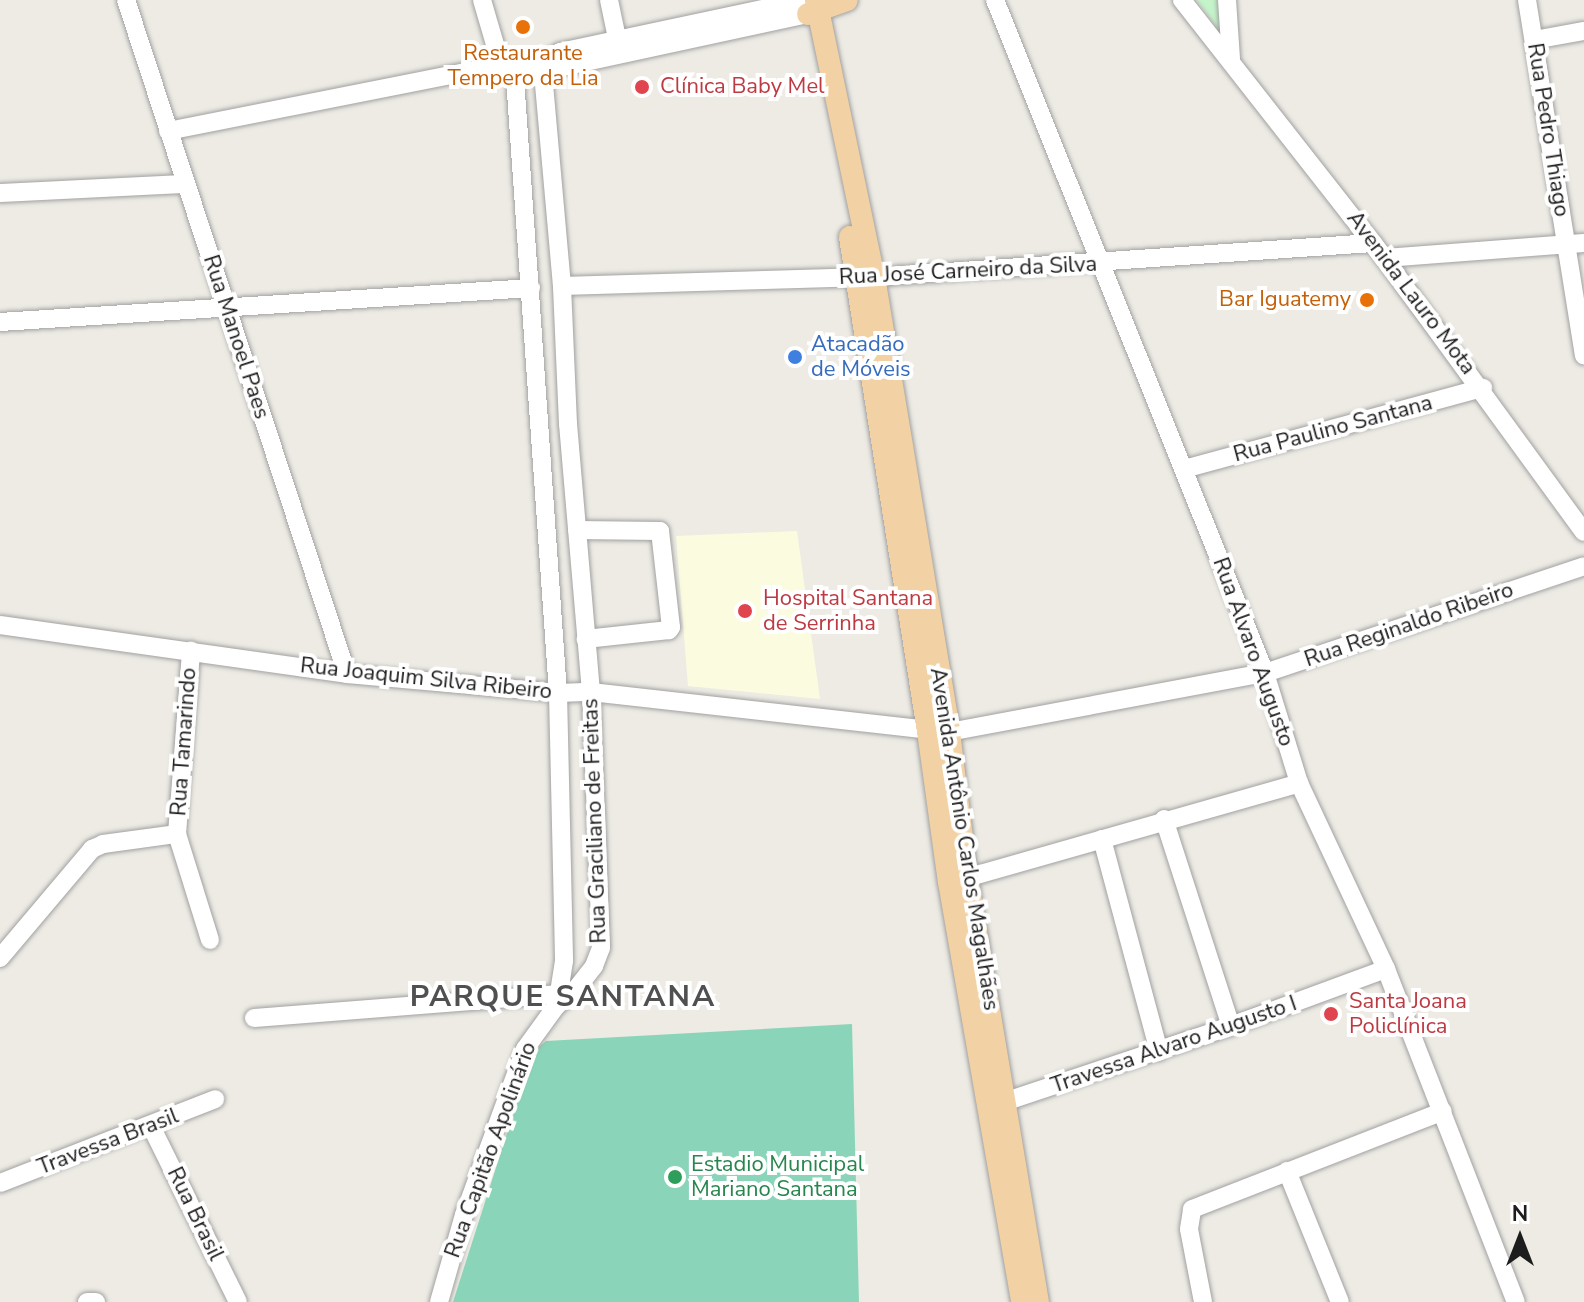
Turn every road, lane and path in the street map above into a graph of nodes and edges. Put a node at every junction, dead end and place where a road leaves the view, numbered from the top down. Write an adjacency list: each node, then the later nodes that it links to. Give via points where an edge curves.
1 (126, 0): 15 (street, Rua Manoel Paes)
2 (482, 0): 14 (street, Rua Graciliano de Freitas)
3 (609, 0): 11 (street)
4 (995, 0): 20 (street, Rua Alvaro Augusto)
5 (1182, 0): 12 (street, Avenida Lauro Mota)
6 (1227, 0): 12 (street)
7 (1527, 0): 10 (street, Rua Pedro Thiago)
8 (820, 4): 11 (street); 21 (main road, Avenida Antônio Carlos Magalhães)
9 (1584, 31): 10 (street)
10 (1534, 40): 18 (street, Rua Pedro Thiago)
11 (618, 47): 13 (street, via 560,52)
12 (1231, 59): 19 (street, Avenida Lauro Mota)
13 (542, 63): 14 (street); 22 (street, Rua Graciliano de Freitas)
14 (507, 64): 15 (street); 23 (street, Rua Graciliano de Freitas)
15 (168, 131): 16 (street, Rua Manoel Paes)
16 (184, 184): 17 (street); 24 (street, Rua Manoel Paes)
17 (0, 193)
18 (1575, 243): 19 (street, Rua José Carneiro da Silva); 26 (street, Rua Pedro Thiago)
19 (1378, 250): 20 (street, Rua José Carneiro da Silva); 27 (street, Avenida Lauro Mota)
20 (1101, 264): 21 (street, Rua José Carneiro da Silva); 28 (street, Rua Alvaro Augusto)
21 (866, 277): 22 (street, Rua José Carneiro da Silva); 39 (main road, Avenida Antônio Carlos Magalhães)
22 (562, 286): 29 (street, Rua Graciliano de Freitas)
23 (531, 288): 24 (street); 38 (street, Rua Graciliano de Freitas)
24 (228, 309): 25 (street); 36 (street, Rua Manoel Paes)
25 (0, 322)
26 (1584, 355)
27 (1483, 388): 28 (street, Rua Paulino Santana); 30 (street, Avenida Lauro Mota)
28 (1184, 469): 35 (street, Rua Alvaro Augusto)
29 (577, 530): 33 (street, Rua Graciliano de Freitas); 33 (street, via 660,531 671,627)
30 (1584, 532)
31 (1584, 566): 35 (street, Rua Reginaldo Ribeiro)
32 (0, 625): 34 (street, Rua Joaquim Silva Ribeiro)
33 (585, 639): 37 (street, Rua Graciliano de Freitas)
34 (191, 651): 36 (street, Rua Joaquim Silva Ribeiro); 42 (street, Rua Tamarindo)
35 (1265, 673): 39 (street, Rua Reginaldo Ribeiro); 40 (street, Rua Alvaro Augusto)
36 (347, 674): 38 (street, Rua Joaquim Silva Ribeiro)
37 (591, 692): 38 (street, Rua Joaquim Silva Ribeiro); 39 (street, Rua Joaquim Silva Ribeiro); 48 (street, Rua Graciliano de Freitas, via 601,948 599,960)
38 (558, 693): 48 (street, Rua Graciliano de Freitas)
39 (939, 731): 44 (main road, Avenida Antônio Carlos Magalhães)
40 (1299, 783): 41 (street); 47 (street, Rua Alvaro Augusto)
41 (1164, 819): 43 (street); 50 (street)
42 (177, 834): 45 (street, Rua Tamarindo); 46 (street, Rua Tamarindo, via 92,849)
43 (1102, 839): 44 (street); 51 (street)
44 (958, 880): 53 (main road, Avenida Antônio Carlos Magalhães)
45 (210, 940)
46 (0, 958)
47 (1386, 969): 50 (street, Travessa Alvaro Augusto I); 54 (street, Rua Alvaro Augusto)
48 (562, 997): 49 (street); 60 (street, Rua Capitão Apolinário, via 525,1049 464,1215)
49 (254, 1018)
50 (1231, 1026): 51 (street, Travessa Alvaro Augusto I)
51 (1159, 1051): 53 (street, Travessa Alvaro Augusto I)
52 (215, 1099): 55 (street, Travessa Brasil)
53 (998, 1104): 58 (main road, Avenida Antônio Carlos Magalhães)
54 (1443, 1111): 56 (street); 65 (street, Rua Alvaro Augusto)
55 (151, 1126): 57 (street, Travessa Brasil); 59 (street, Rua Brasil)
56 (1287, 1171): 63 (street, via 1192,1209 1189,1229); 64 (street)
57 (0, 1183)
58 (1012, 1189): 61 (main road, Avenida Antônio Carlos Magalhães); 62 (main road, Avenida Antônio Carlos Magalhães)
59 (238, 1302)
60 (439, 1302)
61 (1022, 1302)
62 (1038, 1302)
63 (1203, 1302)
64 (1340, 1302)
65 (1516, 1302)

